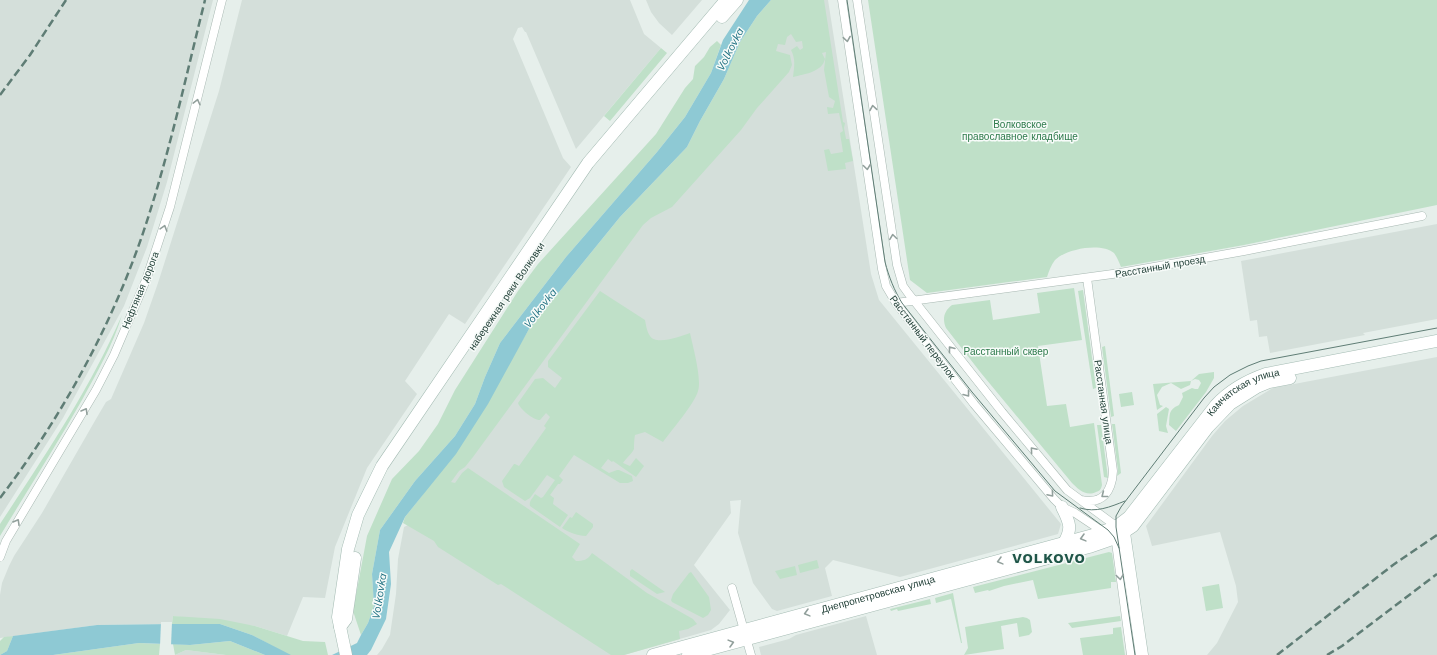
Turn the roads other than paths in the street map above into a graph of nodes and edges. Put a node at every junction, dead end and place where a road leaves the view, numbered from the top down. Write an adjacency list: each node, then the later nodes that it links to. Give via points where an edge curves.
1 (222, 0): 17 (street, Нефтяная дорога, one-way to 1, via 10,535 96,390 146,280 170,207)
2 (726, 0): 19 (main road, набережная реки Волковки, via 588,163 382,466 363,502 350,537 338,613)
3 (737, 0): 19 (main road, набережная реки Волковки, via 592,172 388,470 361,528 346,618)
4 (842, 0): 9 (street, Расстанный переулок, one-way to 9, via 882,269 886,286)
5 (857, 0): 8 (street, Расстанный переулок, one-way to 5, via 903,286 898,270)
6 (1422, 216): 7 (street, Расстанный проезд, via 1225,255)
7 (1087, 278): 8 (street, Расстанный проезд); 12 (street, Расстанная улица, one-way to 12, via 1113,471 1112,486 1107,493 1097,500)
8 (914, 301): 9 (street, Расстанный проезд); 12 (street, Расстанный переулок, one-way to 8, via 1063,485 997,407)
9 (896, 303): 13 (street, Расстанный переулок, one-way to 13, via 974,404)
10 (1437, 341): 15 (main road, Камчатская улица, via 1266,374 1244,383 1228,393 1216,405)
11 (1437, 350): 15 (main road, Камчатская улица, via 1278,380 1250,390 1216,418 1135,524)
12 (1078, 499): 15 (street, Расстанный переулок)
13 (1062, 507): 14 (street, Расстанный переулок); 16 (main road, via 1070,523)
14 (1102, 532): 15 (main road, Камчатская улица); 16 (main road, Днепропетровская улица, one-way to 16)
15 (1118, 533): 20 (main road, Днепропетровская улица, via 1089,547); 25 (street, one-way to 25); 26 (main road)
16 (1064, 543): 20 (main road, Днепропетровская улица, one-way to 20)
17 (0, 557)
18 (732, 588): 20 (street)
19 (340, 627): 21 (main road, набережная реки Волковки)
20 (745, 634): 22 (main road, Днепропетровская улица); 23 (main road, Днепропетровская улица, one-way to 20); 24 (street)
21 (346, 655)
22 (653, 655)
23 (688, 655)
24 (751, 655)
25 (1131, 655)
26 (1142, 655)

